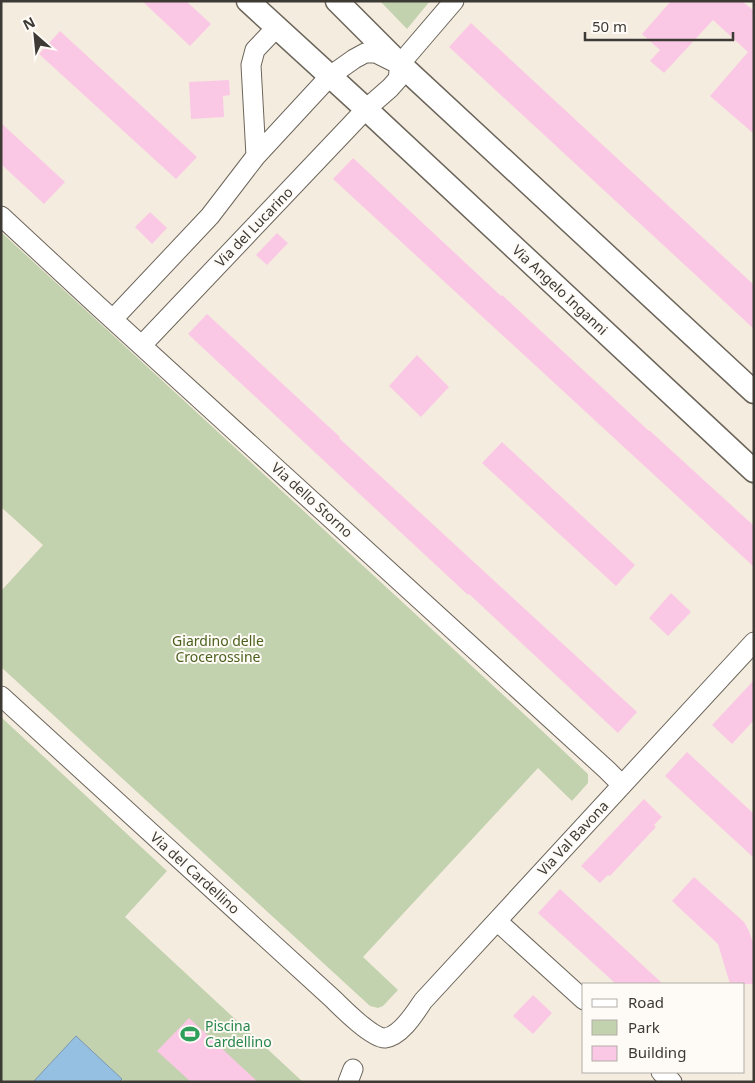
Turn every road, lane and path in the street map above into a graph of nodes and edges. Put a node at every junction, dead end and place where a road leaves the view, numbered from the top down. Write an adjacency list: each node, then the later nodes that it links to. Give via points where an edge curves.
1 (248, 1): 4 (street, Via Angelo Inganni)
2 (337, 1): 5 (street)
3 (454, 1): 5 (street)
4 (276, 28): 6 (street, Via Angelo Inganni); 8 (street, via 255,50 251,65)
5 (400, 64): 6 (street, via 376,53 366,53); 7 (street, via 398,79); 12 (street)
6 (330, 76): 7 (street, Via Angelo Inganni); 8 (street)
7 (366, 109): 11 (street, Via del Lucarino); 13 (street, Via Angelo Inganni)
8 (256, 156): 10 (street, via 210,216)
9 (1, 216): 10 (street, Via dello Storno)
10 (113, 319): 11 (street, Via dello Storno)
11 (142, 345): 16 (street, Via dello Storno)
12 (754, 392)
13 (754, 471)
14 (754, 642): 16 (street, Via Val Bavona)
15 (1, 696): 19 (street, Via del Cardellino, via 364,1027 385,1038)
16 (622, 785): 17 (street, Via Val Bavona)
17 (497, 921): 18 (street); 19 (street, Via Val Bavona)
18 (582, 998)
19 (394, 1035)
20 (662, 1073): 21 (street)
21 (672, 1082)

